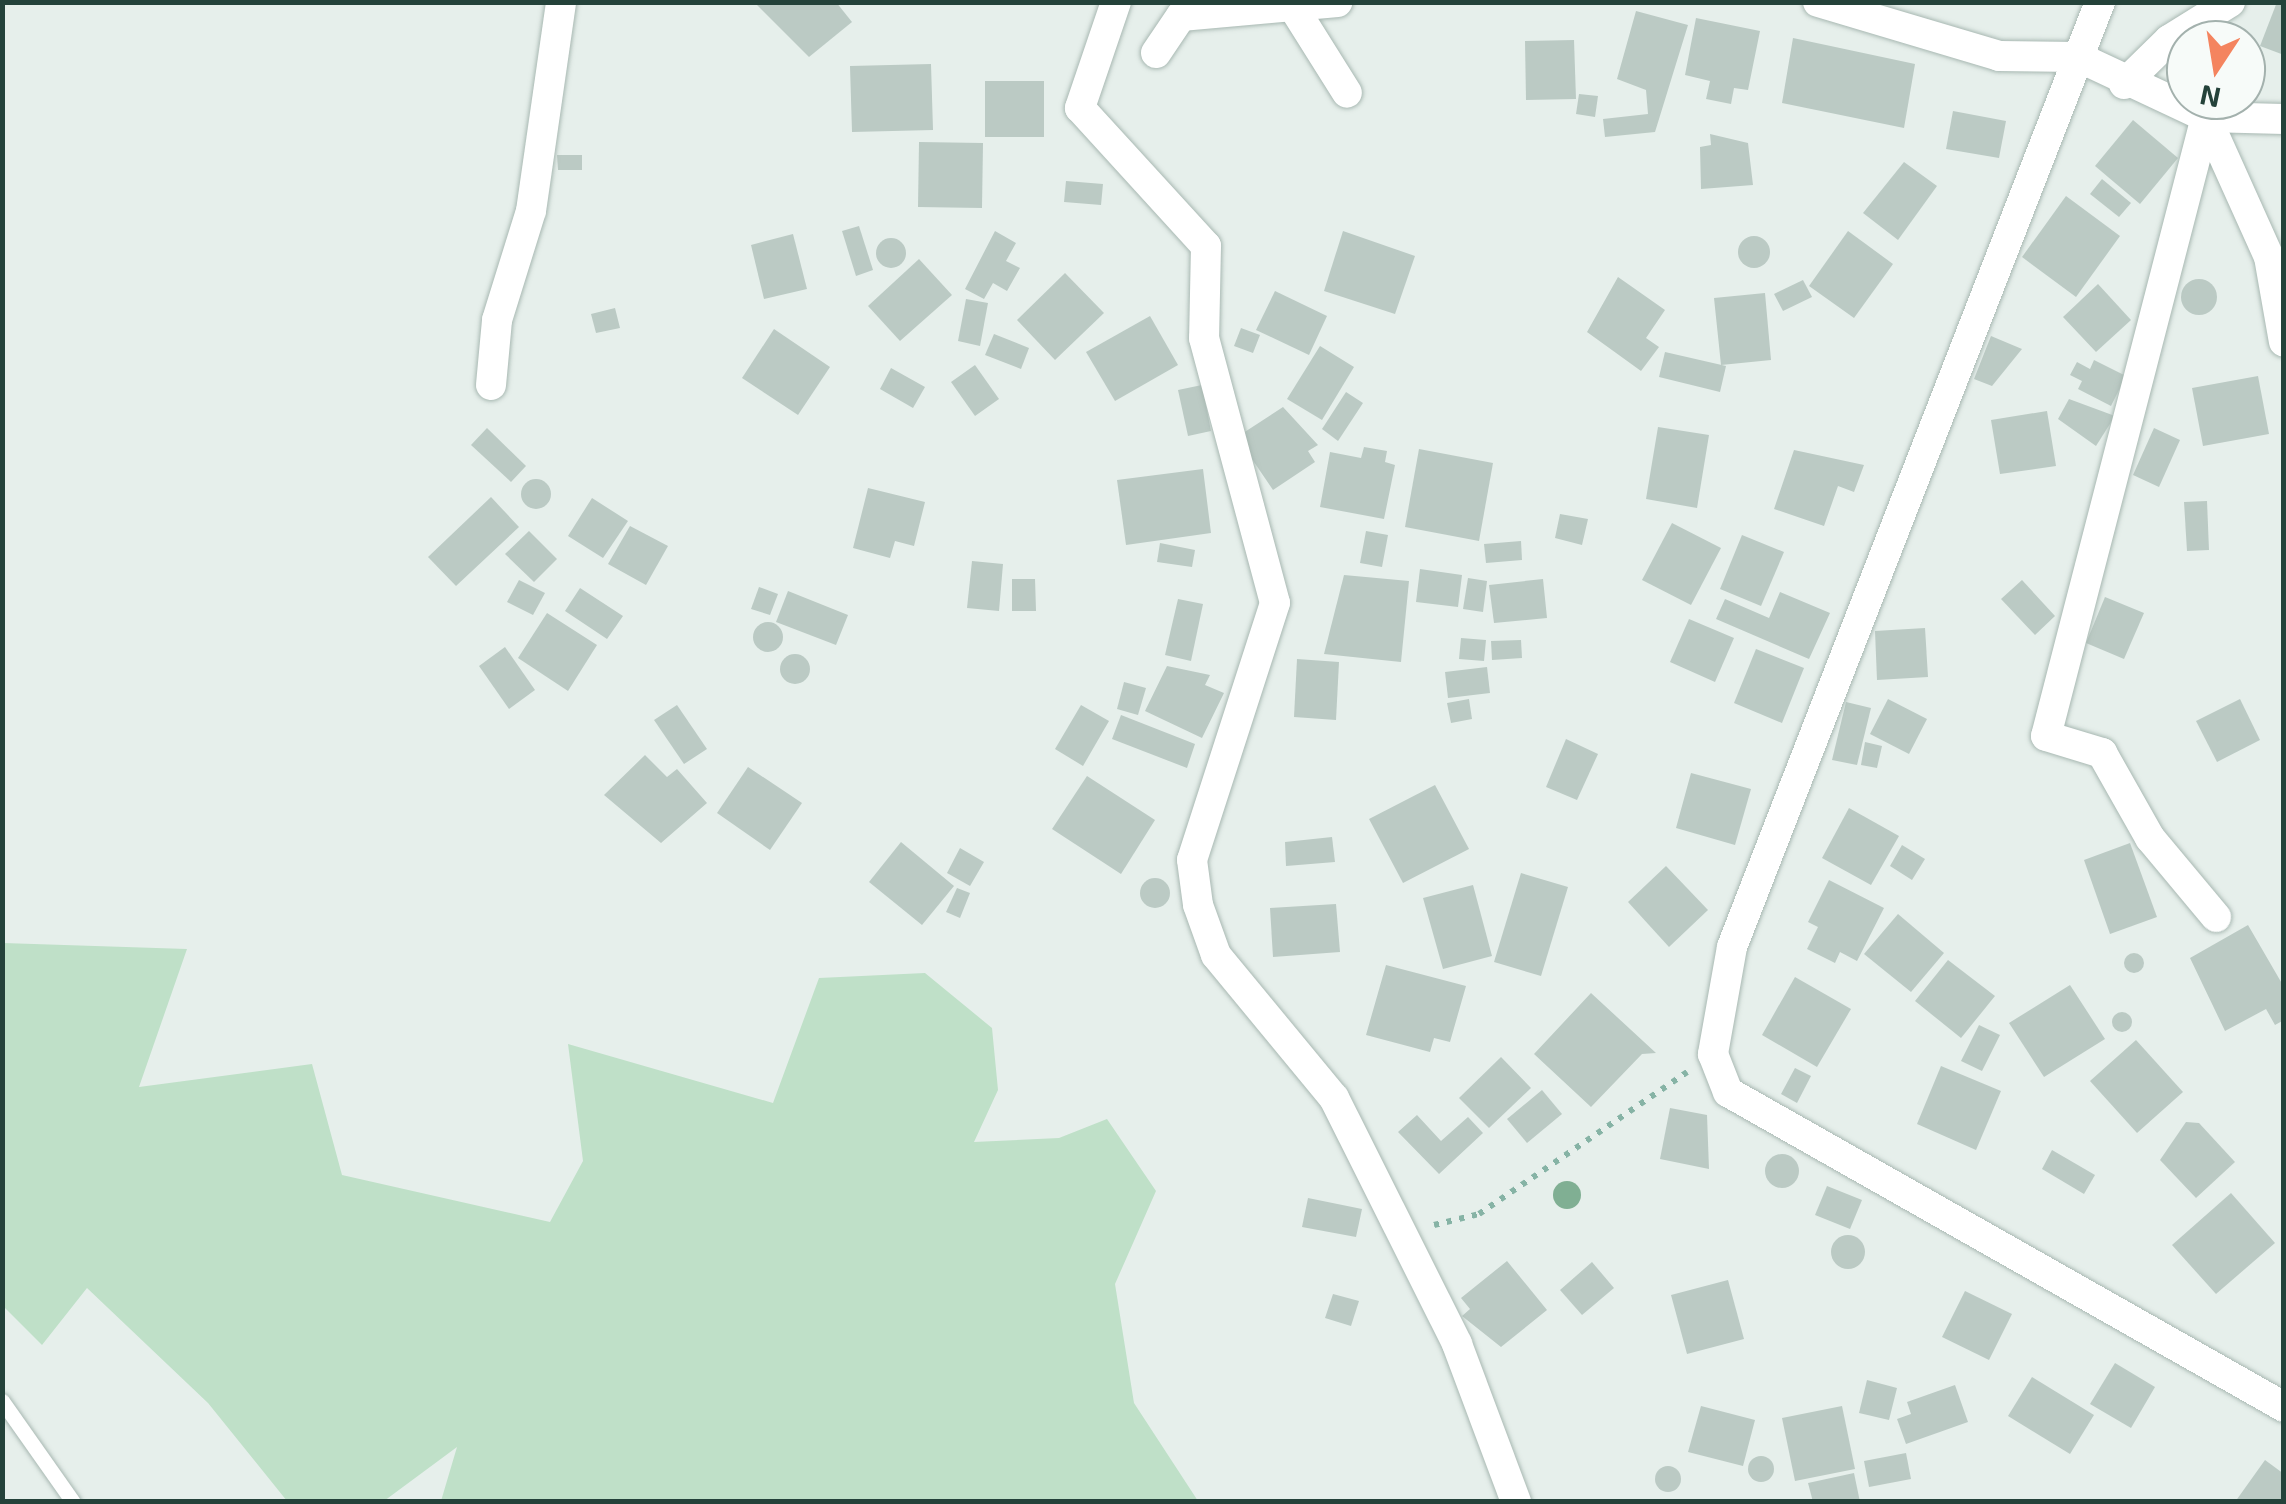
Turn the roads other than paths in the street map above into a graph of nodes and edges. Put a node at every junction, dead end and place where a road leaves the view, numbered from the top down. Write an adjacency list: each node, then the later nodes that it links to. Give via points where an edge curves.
1 (561, 2): 16 (street, via 532,211 497,320)
2 (1116, 2): 21 (street, via 1080,108 1206,246 1204,338 1275,603 1192,860 1198,905 1216,955 1334,1098 1457,1344)
3 (1336, 2): 7 (street)
4 (1818, 2): 9 (street, via 1999,56)
5 (2100, 2): 9 (street)
6 (2230, 2): 10 (street, via 2169,40)
7 (1294, 4): 8 (street, via 1181,16); 11 (street)
8 (1156, 53)
9 (2078, 57): 10 (street); 19 (street, via 1732,947 1713,1054 1728,1092)
10 (2124, 84): 12 (street)
11 (1348, 93)
12 (2166, 101)
13 (2205, 120): 17 (street, via 2046,736 2102,753 2150,838)
14 (2207, 120): 15 (street, via 2269,257)
15 (2284, 342)
16 (491, 386)
17 (2216, 917)
18 (2, 1401): 20 (lane)
19 (2284, 1407)
20 (73, 1502)
21 (1516, 1502)

